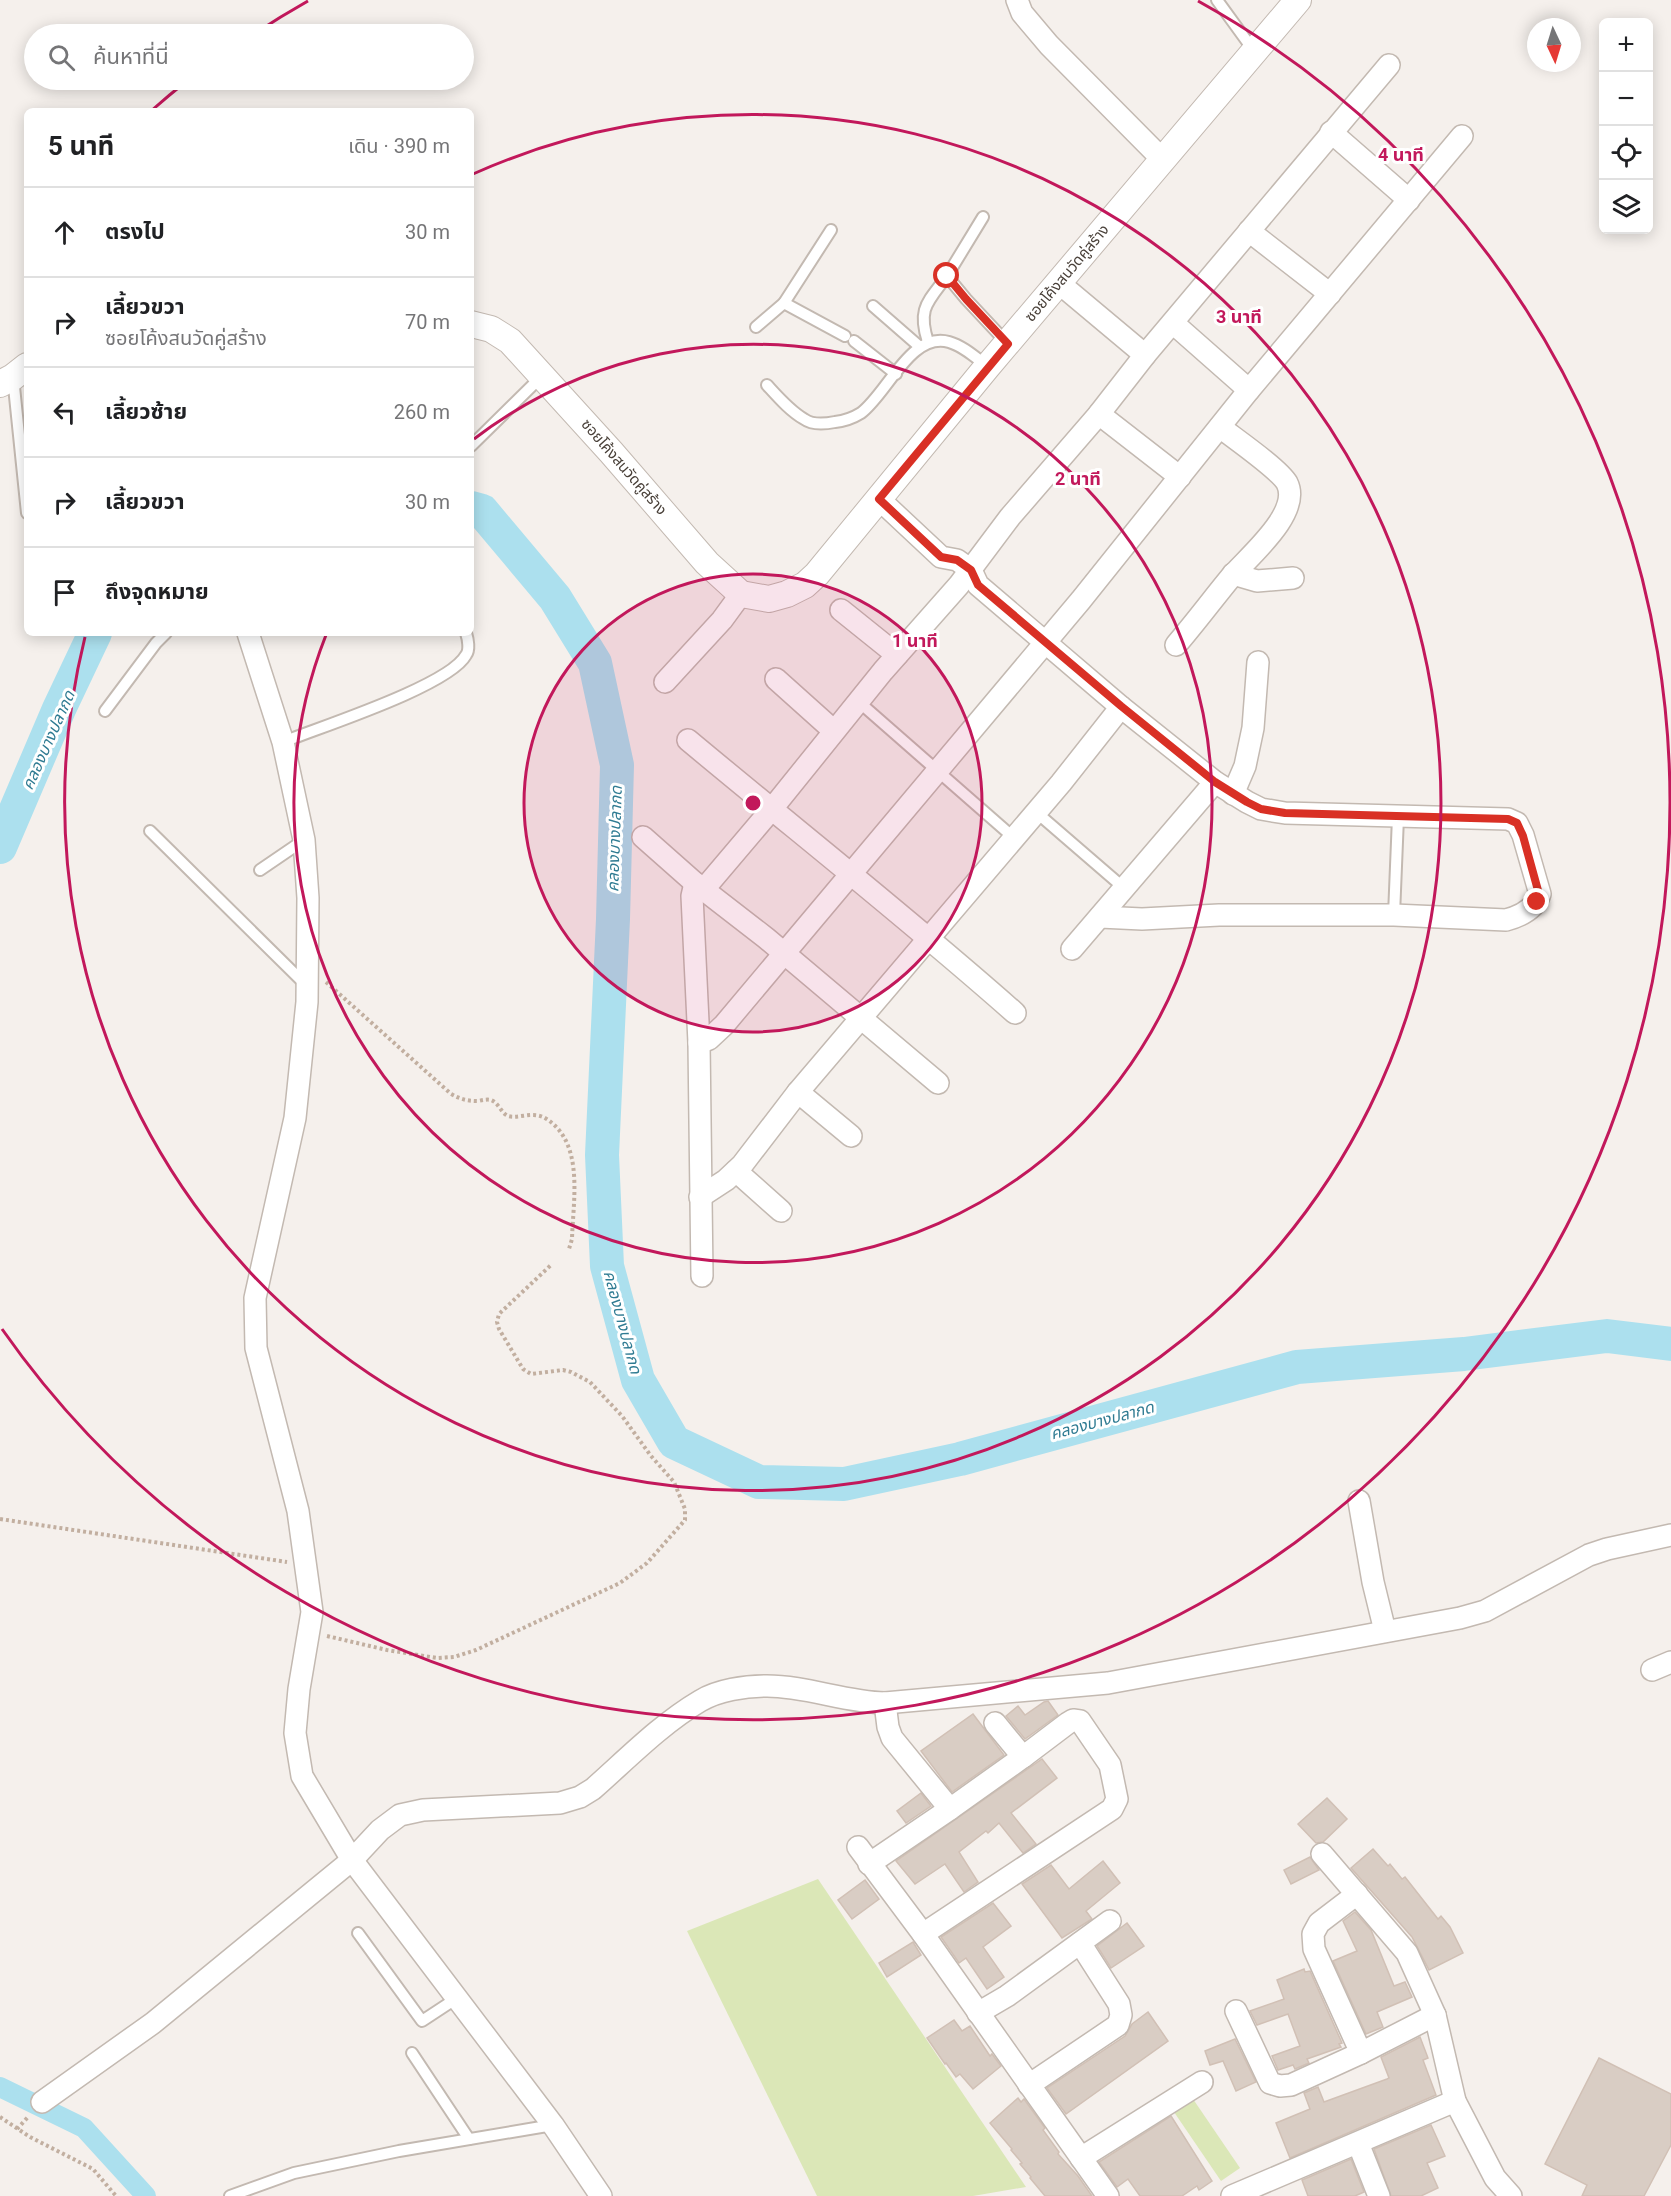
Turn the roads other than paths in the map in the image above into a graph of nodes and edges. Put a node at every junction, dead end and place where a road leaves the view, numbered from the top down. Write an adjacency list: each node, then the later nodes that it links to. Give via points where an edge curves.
1 (1017, 0): 8 (street, via 1022,13 1049,45)
2 (1217, 0): 4 (lane)
3 (1298, 0): 4 (street, ซอยโค้งสนวัดคู่สร้าง)
4 (1254, 51): 8 (street, ซอยโค้งสนวัดคู่สร้าง)
5 (1389, 65): 6 (street)
6 (1331, 132): 9 (street); 12 (street)
7 (1462, 136): 9 (street)
8 (1162, 159): 14 (street, ซอยโค้งสนวัดคู่สร้าง)
9 (1410, 200): 15 (street)
10 (983, 218): 13 (lane)
11 (831, 230): 16 (lane)
12 (1249, 231): 15 (street); 18 (street)
13 (947, 276): 21 (lane); 22 (lane, via 926,305)
14 (1059, 283): 21 (street, ซอยโค้งสนวัดคู่สร้าง); 23 (street)
15 (1330, 294): 29 (street)
16 (784, 303): 20 (lane); 25 (lane, via 850,339)
17 (873, 306): 22 (lane)
18 (1173, 323): 23 (street); 29 (street)
19 (474, 325): 27 (street, ซอยโค้งสนวัดคู่สร้าง, via 491,329 510,341)
20 (756, 327)
21 (1008, 344): 24 (street, ซอยโค้งสนวัดคู่สร้าง)
22 (924, 345): 24 (lane, via 947,342 964,349); 25 (lane)
23 (1144, 355): 30 (street)
24 (987, 367): 35 (street, ซอยโค้งสนวัดคู่สร้าง)
25 (896, 374): 28 (lane, via 860,413 829,423 805,420)
26 (13, 376): 34 (lane)
27 (542, 376): 32 (lane); 39 (street, ซอยโค้งสนวัดคู่สร้าง, via 707,563)
28 (767, 386)
29 (1249, 390): 31 (street)
30 (1099, 414): 33 (street); 38 (street, via 1010,517)
31 (1220, 427): 33 (street); 36 (street, via 1286,482 1290,495 1283,516 1264,543)
32 (474, 443)
33 (1180, 477): 44 (street)
34 (24, 484)
35 (879, 499): 38 (street, via 941,557 944,572); 39 (street, ซอยโค้งสนวัดคู่สร้าง, via 805,585 769,599)
36 (1233, 574): 37 (street, via 1257,581); 45 (street)
37 (1293, 578)
38 (969, 580): 44 (street); 46 (street)
39 (741, 594): 49 (street)
40 (841, 610): 46 (street)
41 (163, 636): 52 (lane)
42 (249, 636): 55 (street)
43 (467, 636): 55 (lane, via 467,655 451,671 416,690)
44 (1044, 642): 51 (street); 56 (street)
45 (1176, 645)
46 (897, 655): 50 (street)
47 (1258, 662): 58 (street, via 1253,728 1245,766)
48 (776, 679): 53 (street)
49 (664, 682)
50 (859, 702): 53 (street); 56 (lane)
51 (1121, 706): 57 (street); 60 (street)
52 (105, 711)
53 (834, 731): 59 (street)
54 (688, 740): 59 (street)
55 (283, 742): 65 (street)
56 (938, 770): 64 (lane); 67 (street)
57 (1215, 782): 58 (street); 69 (street)
58 (1233, 794): 61 (street, via 1261,809 1285,813)
59 (771, 810): 67 (street); 68 (street)
60 (1036, 812): 64 (street); 69 (lane)
61 (1398, 817): 70 (lane); 70 (street, via 1508,819 1517,823 1539,894 1531,908 1506,920)
62 (150, 831): 75 (lane)
63 (643, 837): 68 (street)
64 (1013, 837): 72 (street)
65 (304, 840): 66 (lane); 75 (street)
66 (260, 870)
67 (851, 875): 72 (street); 74 (street)
68 (699, 886): 74 (street); 78 (street, via 692,896)
69 (1124, 888): 71 (street)
70 (1394, 915): 71 (street, via 1124,919)
71 (1100, 916): 73 (street)
72 (931, 938): 76 (street); 77 (street)
73 (1072, 949)
74 (784, 953): 77 (street); 78 (street, via 724,1025)
75 (307, 976): 94 (street, via 295,1118 255,1298 256,1348 298,1511 312,1612 295,1732 302,1776)
76 (1016, 1013)
77 (862, 1018): 79 (street); 80 (street)
78 (699, 1043): 83 (street)
79 (938, 1083)
80 (798, 1092): 81 (street); 82 (street)
81 (852, 1136)
82 (736, 1171): 83 (street); 84 (street)
83 (700, 1197): 85 (street)
84 (782, 1211)
85 (702, 1276)
86 (1359, 1501): 88 (street)
87 (1671, 1535): 88 (street, via 1589,1555 1485,1611)
88 (1385, 1631): 89 (street, via 1108,1683)
89 (885, 1703): 92 (street, via 892,1738); 94 (street, via 768,1686 721,1693 701,1700 668,1724 580,1797 560,1803 423,1810 400,1815)
90 (995, 1723): 91 (street)
91 (1023, 1757): 92 (street); 98 (street, via 1068,1723 1080,1721 1110,1766 1116,1804)
92 (950, 1809): 98 (street, via 864,1856)
93 (1322, 1854): 95 (street)
94 (352, 1860): 100 (street); 108 (street, via 153,2024)
95 (1357, 1894): 103 (street, via 1407,1953); 105 (street, via 1319,1923 1313,1934 1314,1949)
96 (1110, 1921): 99 (street)
97 (358, 1933): 100 (lane, via 422,2021)
98 (923, 1934): 102 (street)
99 (1080, 1943): 102 (street); 107 (street, via 1119,2004 1118,2025)
100 (457, 1998): 110 (street)
101 (1236, 2011): 105 (street, via 1270,2083 1291,2085)
102 (978, 2013): 107 (street)
103 (1435, 2016): 105 (street); 109 (street)
104 (412, 2053): 111 (lane)
105 (1361, 2053)
106 (1202, 2082): 113 (street)
107 (1029, 2085): 113 (street)
108 (42, 2102)
109 (1455, 2102): 112 (street); 119 (street, via 1495,2178)
110 (553, 2125): 111 (lane); 115 (street)
111 (469, 2139): 114 (lane, via 294,2174)
112 (1358, 2143): 117 (street); 118 (street)
113 (1081, 2158): 116 (street)
114 (230, 2196)
115 (601, 2196)
116 (1108, 2196)
117 (1232, 2196)
118 (1379, 2196)
119 (1511, 2196)

